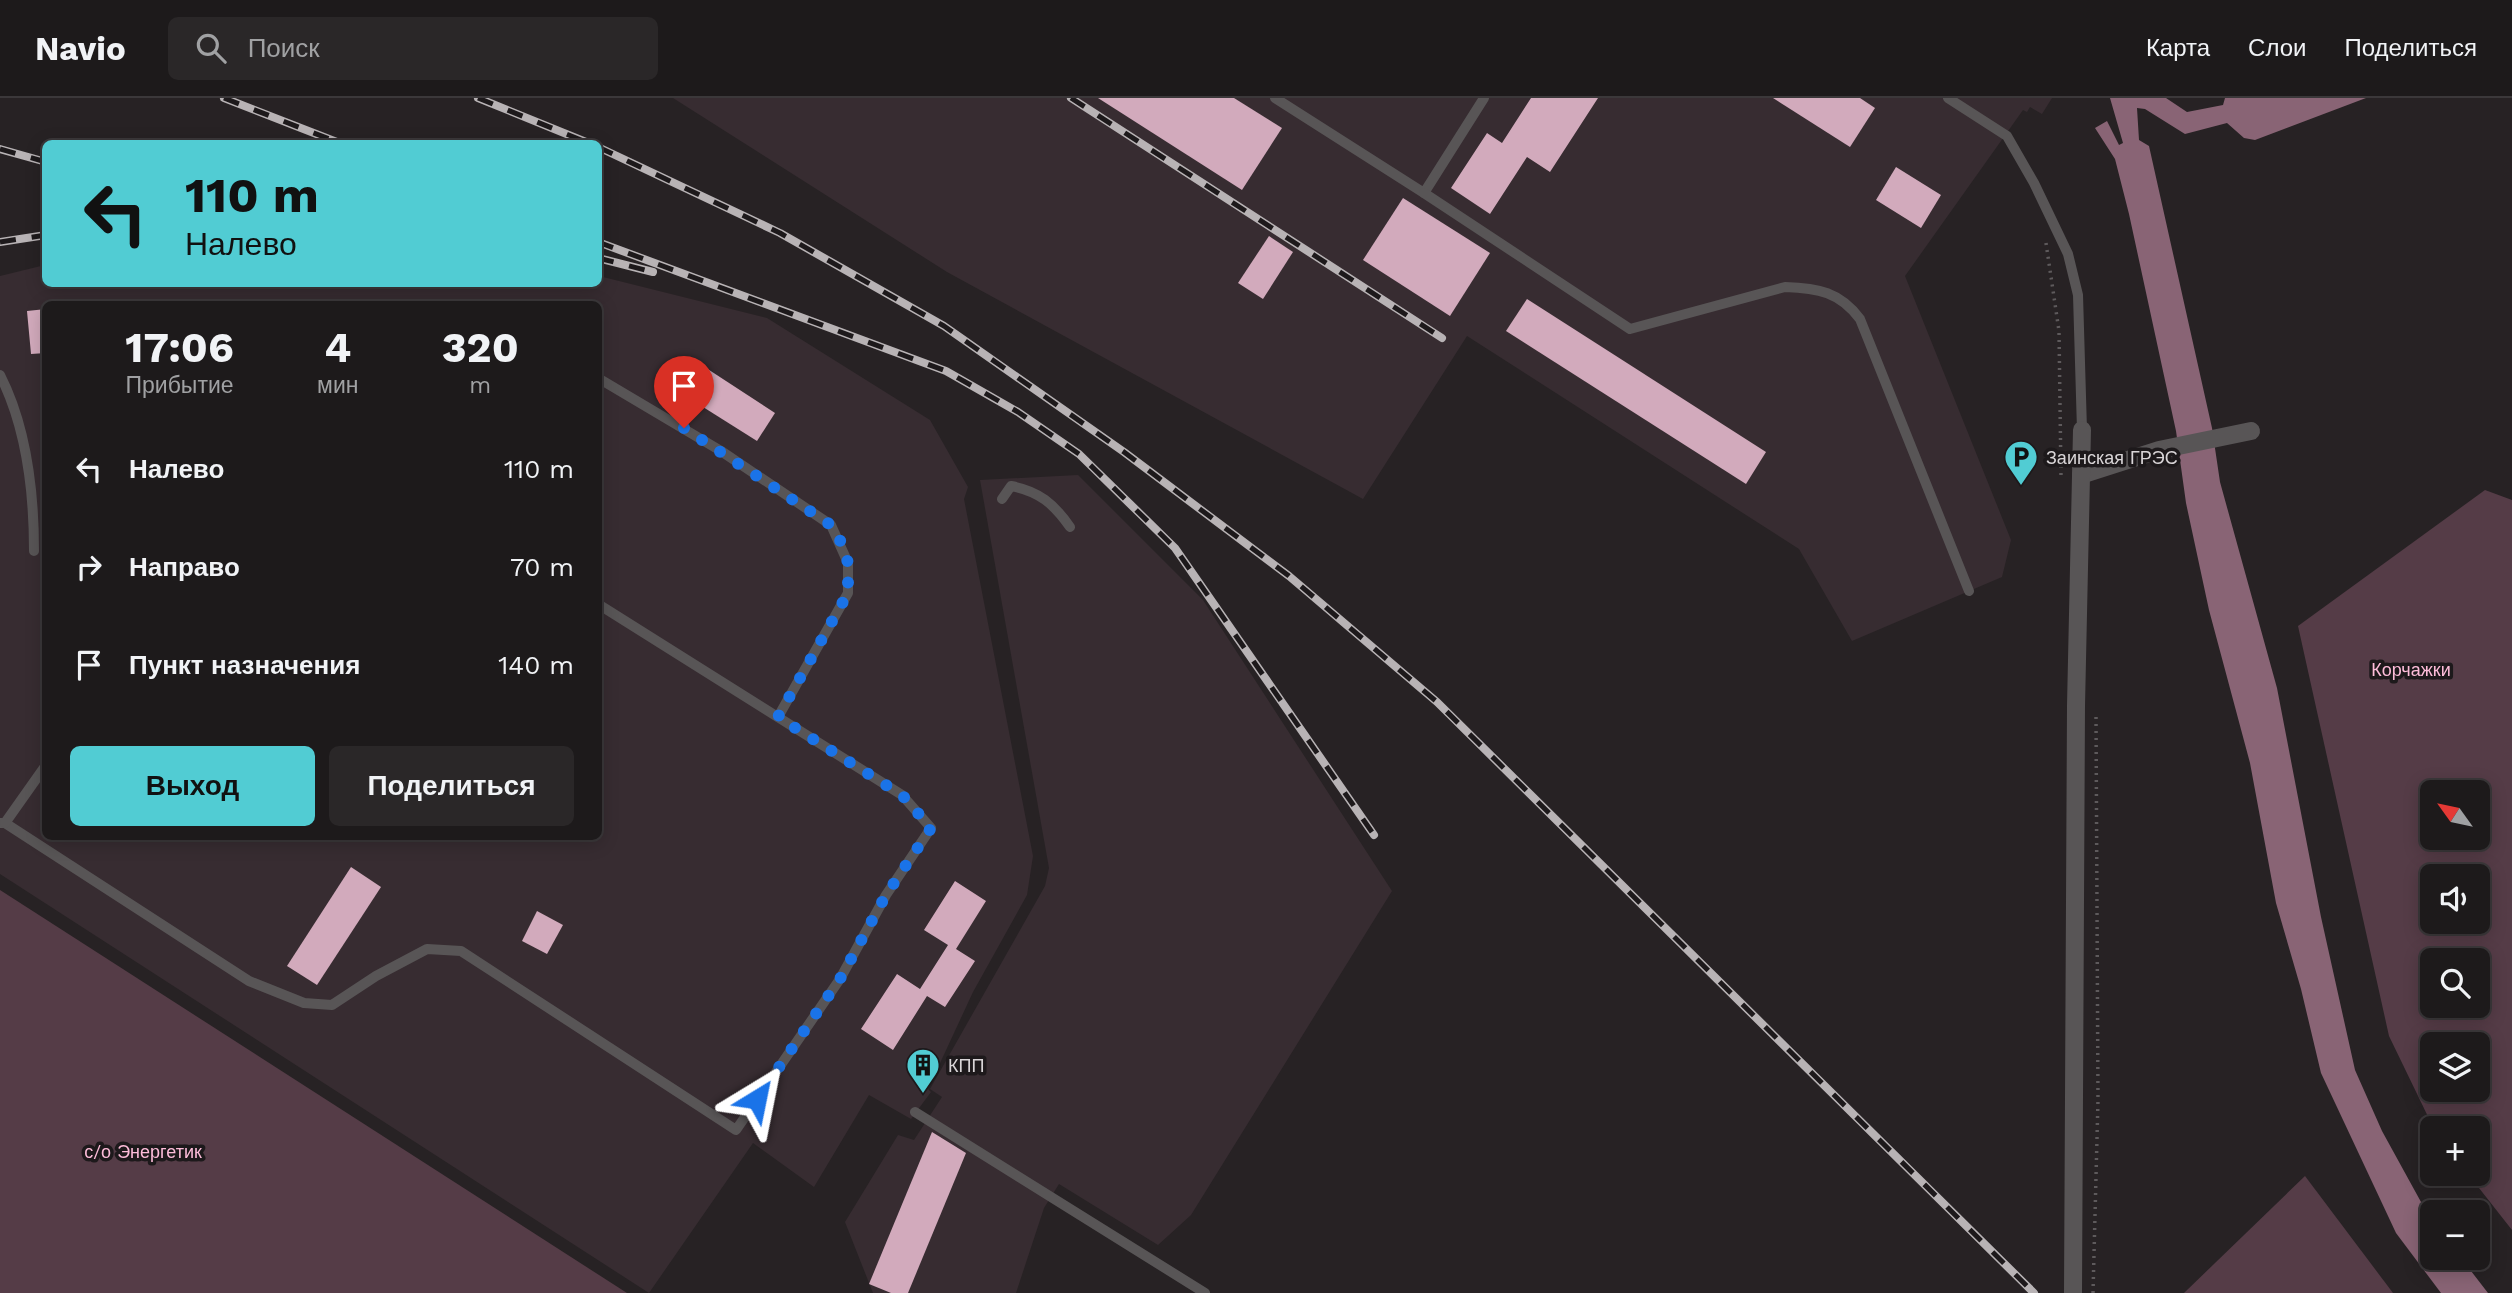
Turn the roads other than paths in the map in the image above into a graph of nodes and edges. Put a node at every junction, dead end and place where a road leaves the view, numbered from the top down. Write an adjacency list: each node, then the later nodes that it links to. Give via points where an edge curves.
1 (1275, 98): 4 (lane)
2 (1484, 98): 4 (lane)
3 (1948, 98): 7 (lane, via 2007,136 2068,254 2078,295)
4 (1424, 193): 13 (lane, via 1630,329 1785,287 1832,293 1848,303 1860,319)
5 (0, 375): 12 (lane, via 11,397 26,455)
6 (602, 380): 15 (lane, via 721,451 831,525 842,544 848,563 848,593)
7 (2082, 430): 9 (street)
8 (2251, 431): 9 (street, via 2159,450)
9 (2081, 475): 20 (street)
10 (1002, 499): 11 (lane, via 1011,486 1028,489 1044,496)
11 (1070, 527)
12 (34, 551)
13 (1969, 591)
14 (602, 607): 15 (lane)
15 (778, 717): 17 (lane, via 902,795 931,828 886,895 840,979 736,1130 461,951 427,949 332,1005 304,1003 249,981)
16 (42, 770): 17 (lane)
17 (3, 823)
18 (915, 1112): 19 (lane)
19 (1205, 1293)
20 (2073, 1293)

